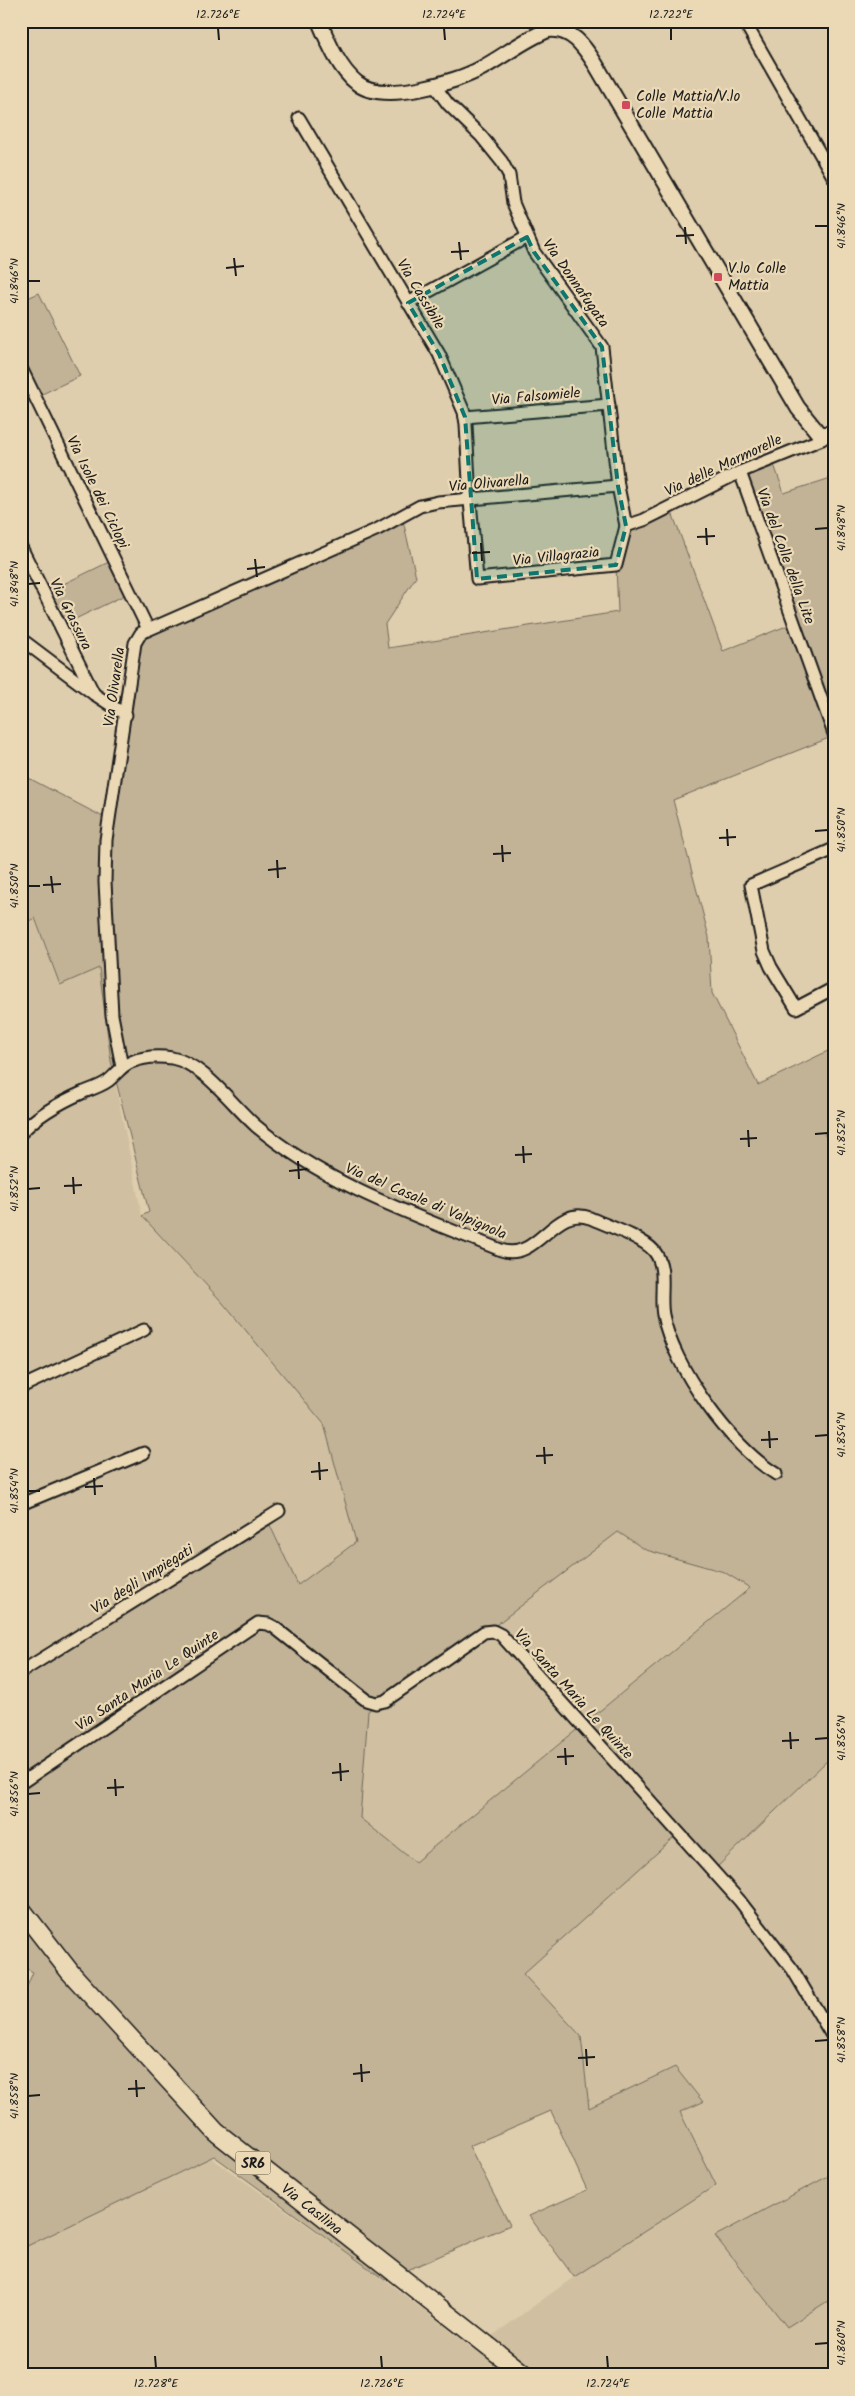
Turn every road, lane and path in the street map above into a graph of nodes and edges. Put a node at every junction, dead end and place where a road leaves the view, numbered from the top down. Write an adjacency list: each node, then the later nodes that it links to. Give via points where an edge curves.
1 (319, 21): 4 (street, via 345,71 363,87 389,92)
2 (744, 21): 6 (street)
3 (567, 26): 4 (street, via 545,31 478,70); 12 (street, via 596,65 798,408 819,434)
4 (434, 85): 7 (street, Via Donnafugata, via 502,162 509,175 513,203)
5 (299, 118): 8 (street, Via Cassibile)
6 (834, 178)
7 (527, 237): 8 (street); 10 (street, Via Donnafugata, via 534,252 602,347)
8 (408, 303): 11 (street, Via Cassibile, via 439,354)
9 (21, 368): 18 (street, Via Isole dei Ciclopi)
10 (609, 405): 11 (street, Via Falsomiele); 14 (street, Via Donnafugata)
11 (465, 417): 15 (street, Via Cassibile)
12 (830, 435): 13 (street, Via delle Marmorelle)
13 (740, 472): 16 (street, Via delle Marmorelle); 22 (street, Via del Colle della Lite)
14 (618, 486): 15 (street, Via Olivarella); 16 (street, Via Donnafugata)
15 (470, 501): 16 (street, Via Villagrazia, via 477,579 616,565); 18 (street, Via Olivarella, via 420,506 378,529)
16 (626, 526)
17 (21, 547): 20 (street, Via Grassura)
18 (148, 629): 21 (street, Via Olivarella, via 135,643)
19 (21, 639): 20 (street)
20 (94, 694): 21 (street)
21 (126, 715): 25 (street, Via Olivarella, via 106,840 105,882 112,1016)
22 (834, 734)
23 (834, 849): 24 (street, via 751,885 764,951 796,1008)
24 (834, 988)
25 (122, 1067): 26 (street, via 107,1082 66,1100); 30 (street, Via del Casale di Valpignola, via 134,1061 159,1058 187,1063 261,1130 316,1167 400,1209 504,1252 523,1250 563,1220 578,1215 646,1244 660,1262 664,1318 686,1370 708,1406 736,1441)
26 (21, 1133)
27 (144, 1330): 28 (street)
28 (21, 1387)
29 (144, 1453): 31 (street)
30 (776, 1474)
31 (21, 1504)
32 (279, 1512): 33 (street, Via degli Impiegati)
33 (21, 1672)
34 (21, 1783): 36 (street, Via Santa Maria Le Quinte, via 258,1624 274,1627 366,1700 376,1703 385,1701 484,1632 497,1632 739,1900 794,1970)
35 (21, 1909): 37 (main road, Via Casilina / SR6, via 77,1980 221,2137)
36 (834, 2039)
37 (525, 2375)

